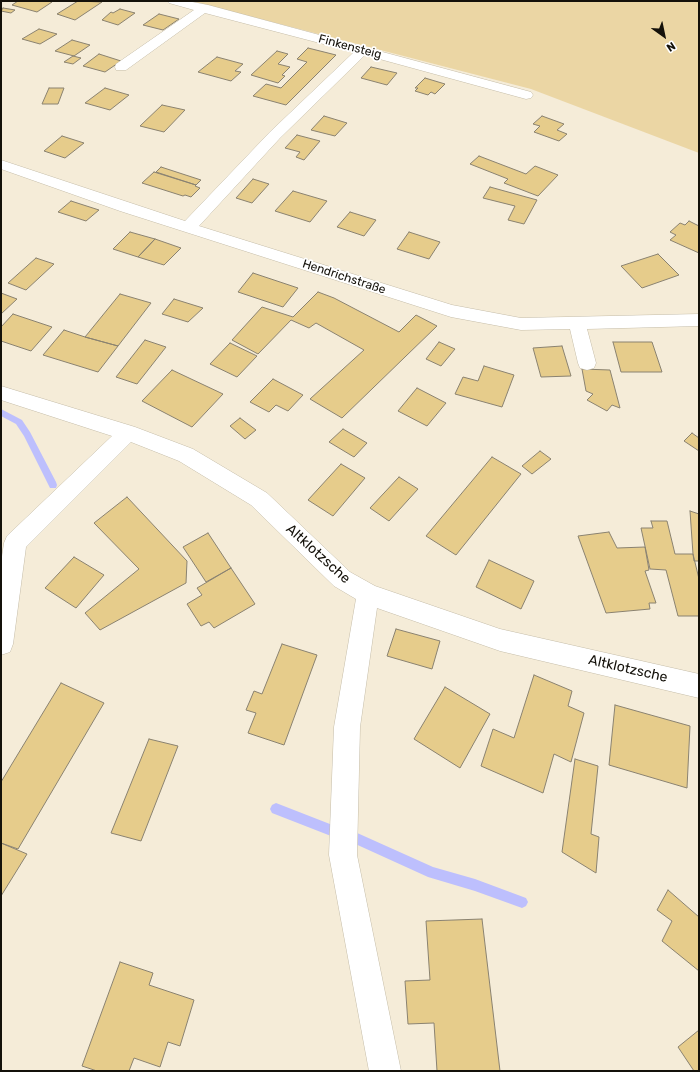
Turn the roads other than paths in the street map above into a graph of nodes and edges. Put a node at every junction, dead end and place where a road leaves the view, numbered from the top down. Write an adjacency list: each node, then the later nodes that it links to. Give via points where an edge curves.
1 (173, 1): 2 (street, Finkensteig)
2 (204, 8): 3 (street, Finkensteig); 4 (street)
3 (363, 50): 5 (street, Finkensteig); 7 (street, via 275,136)
4 (121, 67)
5 (526, 95)
6 (1, 164): 7 (street, Hendrichstraße, via 126,208)
7 (189, 227): 9 (street, Hendrichstraße, via 451,311 521,324)
8 (699, 320): 9 (street, Hendrichstraße)
9 (577, 323): 10 (street)
10 (587, 363)
11 (1, 393): 12 (street, Altklotzsche)
12 (128, 433): 13 (street, Altklotzsche, via 186,455 259,499 342,579); 14 (street, via 15,543)
13 (368, 594): 15 (street, Altklotzsche, via 500,640); 16 (street, via 347,727 342,855)
14 (1, 644)
15 (699, 686)
16 (385, 1071)

